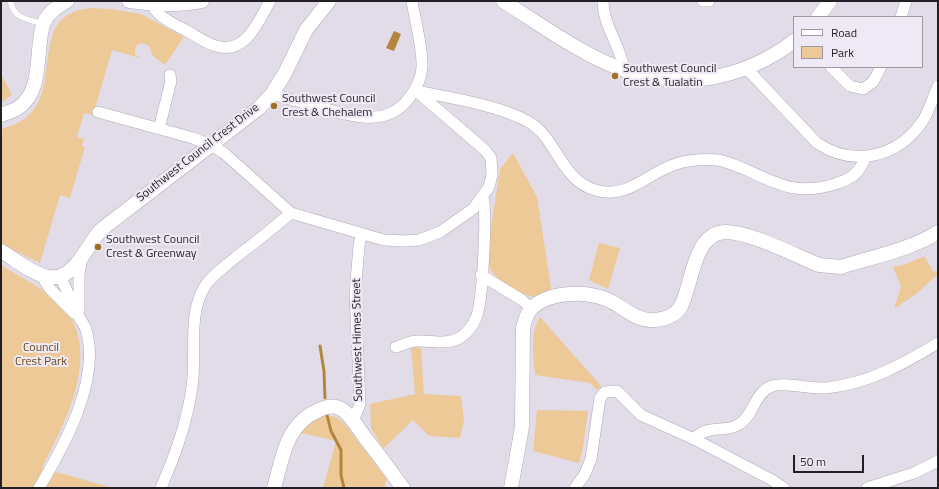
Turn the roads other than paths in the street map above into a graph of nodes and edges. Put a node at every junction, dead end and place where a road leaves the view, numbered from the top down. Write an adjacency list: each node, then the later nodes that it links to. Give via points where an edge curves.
1 (10, 1): 17 (lane, via 13,11 20,17)
2 (67, 1): 17 (street, via 53,9)
3 (129, 1): 14 (street)
4 (202, 1): 14 (street, via 186,4)
5 (270, 1): 14 (street, via 249,36 236,46 229,47 211,44 159,15)
6 (329, 1): 26 (street, Southwest Council Crest Drive, via 306,30)
7 (412, 1): 25 (street, via 422,67)
8 (503, 1): 22 (street, via 591,55)
9 (603, 1): 22 (street, via 604,15 620,52)
10 (703, 1): 11 (street)
11 (709, 1)
12 (830, 1): 15 (street)
13 (906, 1): 16 (street)
14 (152, 4)
15 (819, 16)
16 (901, 16)
17 (44, 24): 28 (street, via 30,94 19,108)
18 (793, 42): 21 (street)
19 (832, 68): 20 (street, via 850,86 863,89 872,82)
20 (880, 68)
21 (747, 69): 22 (street, via 722,76 680,81 648,77); 31 (street, via 817,142 845,156)
22 (624, 70)
23 (170, 75): 29 (street, via 171,81)
24 (938, 86): 31 (street, via 923,121 909,137 898,145)
25 (415, 90): 26 (street, via 405,104 395,112 374,118 354,117); 31 (street, via 506,112 530,123 543,135 580,184 596,190 627,190 675,164 703,160 727,162 780,185 814,190 852,178 862,168); 32 (street, via 491,158 492,175)
26 (272, 94): 30 (street, Southwest Council Crest Drive, via 259,108)
27 (98, 112): 29 (street)
28 (1, 115)
29 (158, 128): 30 (street)
30 (211, 145): 33 (street, via 224,153); 37 (street, Southwest Council Crest Drive, via 102,228)
31 (865, 158)
32 (483, 197): 35 (street, via 453,225 419,240 395,241); 39 (street, via 485,211)
33 (291, 213): 35 (street); 49 (street, via 205,286 195,311 194,370 184,426)
34 (938, 232): 41 (street, via 841,267 819,265 744,235 724,232 711,238 702,247 680,307 664,319 640,319 616,304 590,294 549,299)
35 (361, 235): 45 (street, Southwest Himes Street, via 355,289 360,404)
36 (1, 251): 38 (street)
37 (82, 256): 40 (street, Southwest Council Crest Drive); 42 (street, Southwest Council Crest Drive)
38 (42, 276): 40 (street); 42 (street, Southwest Council Crest Drive, via 50,289)
39 (482, 276): 41 (street, via 498,284); 44 (street, via 478,311 474,323 466,333 443,343 415,341)
40 (61, 278): 42 (street, Southwest Council Crest Drive)
41 (532, 309): 52 (street, via 523,328 522,427)
42 (79, 317): 48 (street, Southwest Council Crest Drive, via 86,329 90,353 84,391 57,458)
43 (938, 343): 46 (street, via 900,365 856,382 826,388 771,386 758,396 751,412 736,426 706,430)
44 (396, 347)
45 (353, 421): 50 (street, via 342,410 326,407 298,423 289,438); 51 (street)
46 (694, 439): 53 (street, via 641,414 617,391 605,392 599,402 591,459); 54 (street)
47 (938, 461): 55 (street, via 914,473)
48 (39, 488)
49 (161, 488)
50 (274, 488)
51 (403, 488)
52 (510, 488)
53 (575, 488)
54 (784, 488)
55 (867, 488)

